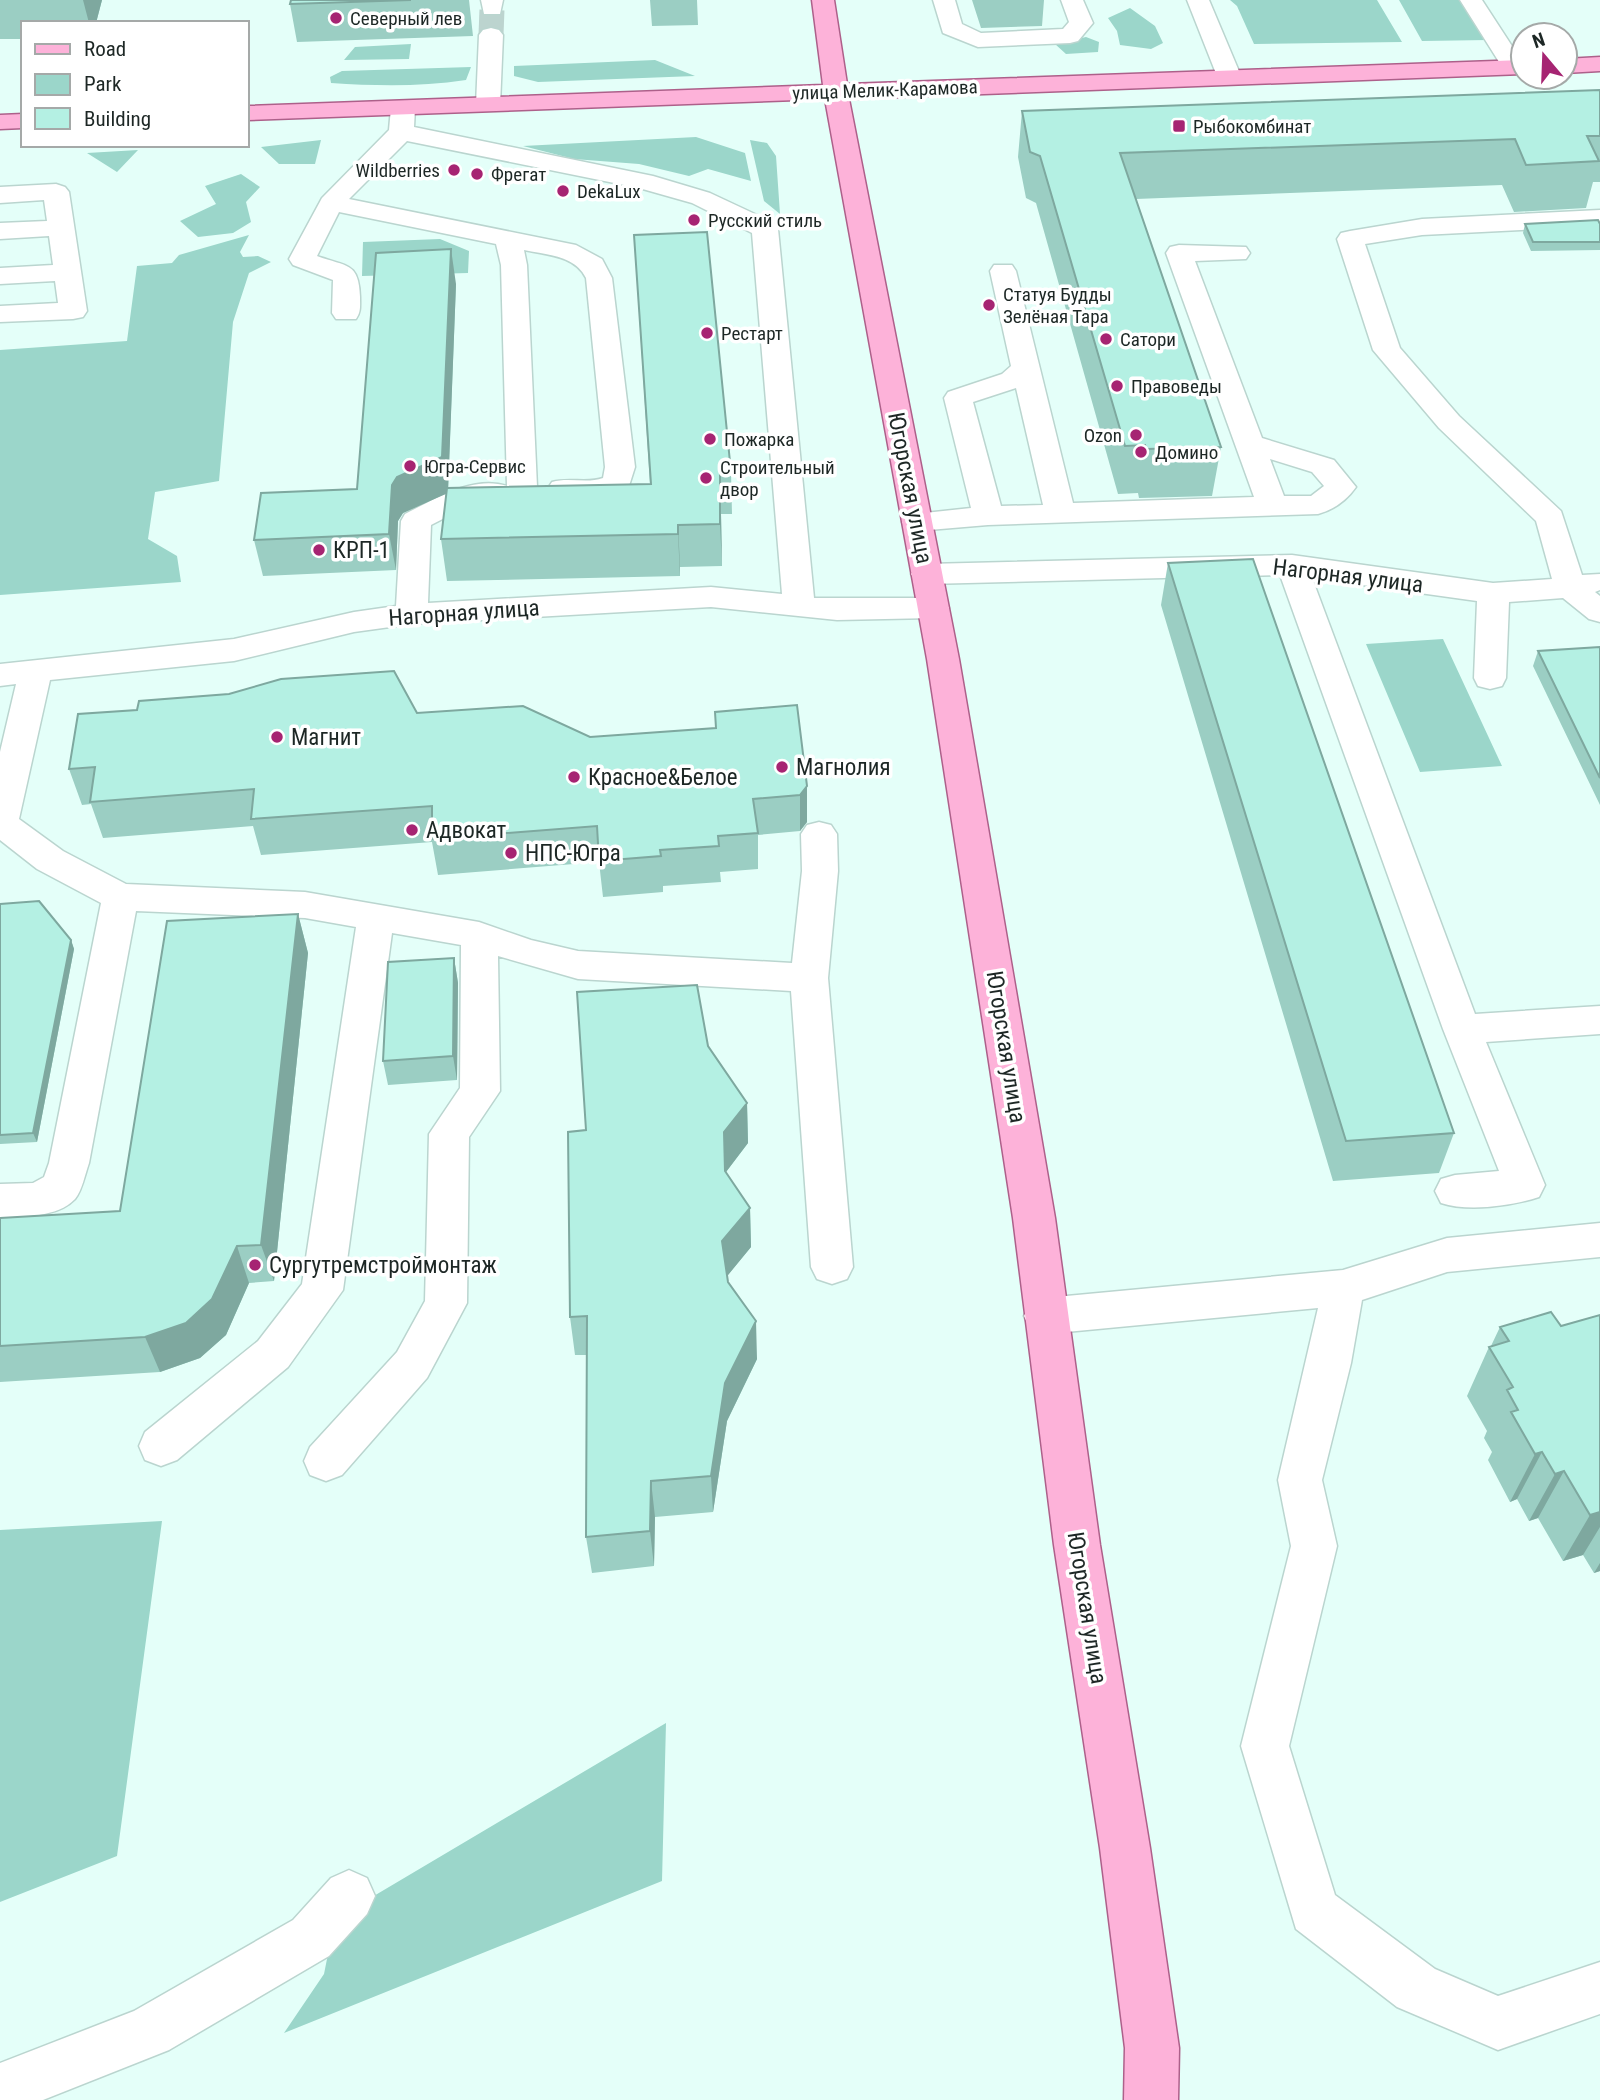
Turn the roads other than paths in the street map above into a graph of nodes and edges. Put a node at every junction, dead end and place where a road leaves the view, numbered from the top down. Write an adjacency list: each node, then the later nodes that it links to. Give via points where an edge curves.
1 (822, 0): 12 (main road, Югорская улица)
2 (944, 0): 3 (street, via 951,28 978,40 1070,36 1081,23)
3 (1072, 0)
4 (1198, 0): 11 (street)
5 (1471, 0): 7 (street)
6 (491, 35): 13 (street)
7 (1509, 54)
8 (1600, 64): 9 (main road)
9 (1579, 65)
10 (1509, 67): 11 (main road, улица Мелик-Карамова)
11 (1229, 76): 12 (main road, улица Мелик-Карамова)
12 (836, 92): 13 (main road, улица Мелик-Карамова); 36 (main road, Югорская улица)
13 (488, 105): 15 (main road, улица Мелик-Карамова)
14 (248, 113): 15 (main road, улица Мелик-Карамова)
15 (402, 120): 19 (street); 41 (street, via 701,198 765,229)
16 (21, 121): 17 (main road)
17 (0, 122)
18 (0, 195): 21 (street, via 56,192)
19 (331, 203): 23 (street); 28 (street, via 302,259 346,276)
20 (1600, 218): 38 (street, via 1422,227 1350,239 1387,350 1449,422 1550,519)
21 (61, 228): 22 (street); 26 (street)
22 (0, 231)
23 (507, 237): 32 (street, via 514,265); 32 (street, via 576,253 593,265 599,278 620,467 617,483 598,490)
24 (1237, 253): 31 (street, via 1179,253)
25 (1003, 271): 30 (street)
26 (67, 272): 27 (street); 29 (street, via 73,311)
27 (0, 276)
28 (346, 313)
29 (0, 314)
30 (1025, 369): 34 (street); 35 (street, via 1012,380 958,398)
31 (1250, 444): 33 (street); 33 (street, via 1323,466 1340,488 1318,505)
32 (522, 487): 43 (street, via 460,498 416,521)
33 (1272, 505): 34 (street)
34 (1060, 513): 35 (street)
35 (988, 516): 36 (street)
36 (917, 522): 39 (main road, Югорская улица)
37 (1292, 565): 39 (street, Нагорная улица); 40 (street, Нагорная улица); 54 (street)
38 (1585, 584): 40 (street, Нагорная улица); 42 (street)
39 (930, 591): 41 (street, Нагорная улица, via 837,610); 60 (main road, Югорская улица, via 1034,1218)
40 (1493, 593): 46 (street)
41 (799, 604): 43 (street, Нагорная улица, via 712,597)
42 (1600, 612)
43 (412, 614): 44 (street, Нагорная улица, via 354,622 234,650)
44 (34, 674): 45 (street, Нагорная улица); 47 (street)
45 (0, 676)
46 (1490, 678)
47 (0, 824): 49 (street, via 50,860)
48 (819, 834): 52 (street, via 820,871)
49 (120, 897): 50 (street, via 305,905); 56 (street, via 69,1163 60,1188 38,1199)
50 (376, 916): 51 (street); 61 (street, via 322,1290 273,1354)
51 (480, 935): 52 (street, via 578,965); 62 (street, via 480,1091 449,1134 446,1303 412,1365)
52 (809, 978): 58 (street)
53 (1600, 1020): 54 (street)
54 (1462, 1029): 55 (street, via 1525,1185)
55 (1455, 1191)
56 (0, 1201)
57 (1600, 1240): 59 (street, via 1447,1255)
58 (832, 1267)
59 (1343, 1288): 60 (street); 64 (street, via 1300,1480 1314,1546 1265,1746 1314,1910 1416,1988 1499,2023)
60 (1045, 1316): 66 (main road, Югорская улица, via 1147,2008)
61 (161, 1446)
62 (326, 1461)
63 (349, 1896): 65 (street, via 311,1938 150,2031)
64 (1600, 1988)
65 (0, 2090)
66 (1151, 2100)

